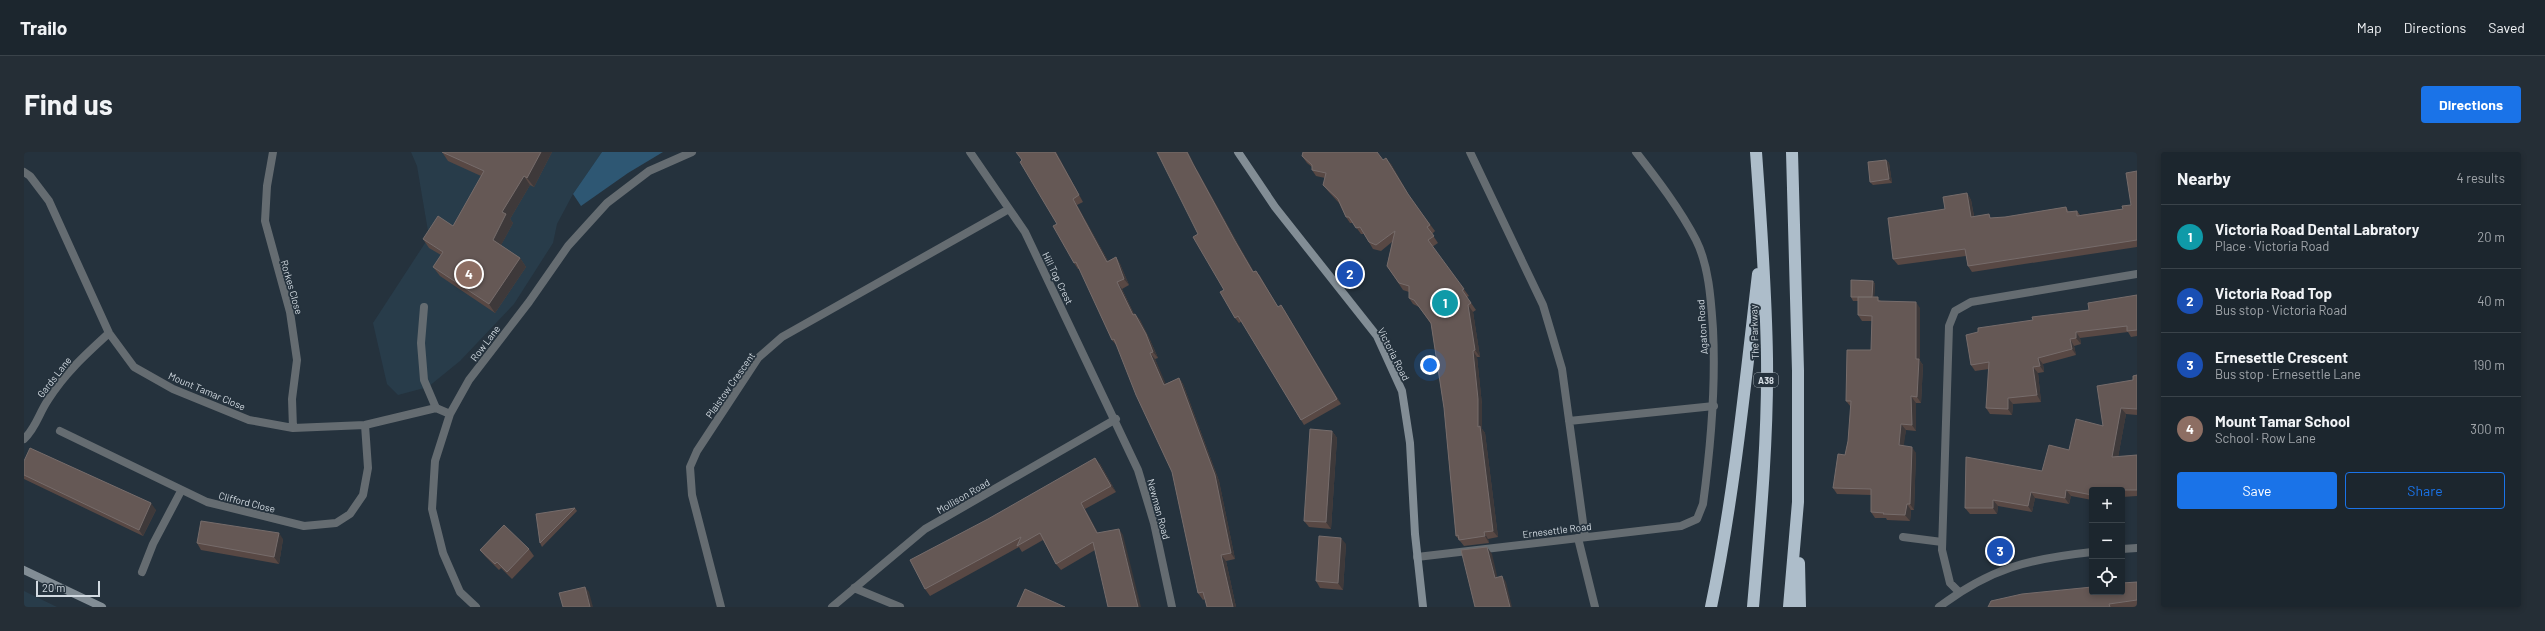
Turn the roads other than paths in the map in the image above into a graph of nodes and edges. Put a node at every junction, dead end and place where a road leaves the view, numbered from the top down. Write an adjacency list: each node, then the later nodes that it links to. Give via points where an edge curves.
1 (273, 152): 21 (street, Rorkes Close, via 267,186 266,221 290,312 297,360 292,399)
2 (692, 152): 17 (street, Row Lane, via 649,171 607,203 568,246 469,380)
3 (970, 152): 10 (street, Hill Top Crest)
4 (1238, 152): 33 (street, Victoria Road, via 1275,207 1377,336 1402,391 1410,443)
5 (1470, 152): 19 (street, via 1542,305 1562,369)
6 (1636, 152): 15 (street, Agaton Road, via 1658,180 1696,240 1705,264 1712,305)
7 (1756, 152): 11 (highway, The Parkway / A38)
8 (1792, 152): 25 (highway, via 1798,371)
9 (24, 172): 14 (street, Mount Tamar Close, via 49,201)
10 (1009, 209): 18 (street, Hill Top Crest, via 1025,232); 40 (street, Plaistow Crescent, via 782,337 758,358 697,451 690,467 692,495)
11 (1762, 231): 46 (highway, A38, via 1744,400 1723,549); 47 (highway, The Parkway / A38, via 1767,360 1762,505)
12 (2137, 274): 29 (street, via 1971,302 1955,311 1949,326)
13 (424, 307): 16 (street, via 421,343 424,380)
14 (109, 333): 21 (street, Mount Tamar Close, via 134,367 174,389 249,420); 23 (street, Gards Lane, via 63,378 47,401 32,432)
15 (1714, 406): 19 (street); 26 (street, Agaton Road, via 1703,504)
16 (436, 408): 17 (street); 20 (street, Mount Tamar Close)
17 (450, 414): 39 (street, Row Lane, via 435,461 432,509 444,553 460,592)
18 (1116, 419): 36 (street, Mollison Road, via 925,529); 43 (street, Newman Road, via 1138,470 1154,523)
19 (1569, 421): 28 (street)
20 (365, 426): 21 (street, Mount Tamar Close); 24 (street, Clifford Close, via 368,468 363,496 350,514 336,523 304,526 207,502)
21 (293, 428)
22 (60, 431): 24 (street, Clifford Close)
23 (24, 440)
24 (181, 491): 35 (street)
25 (1798, 502): 48 (highway); 49 (highway)
26 (1697, 519): 28 (street, Ernesettle Road, via 1681,526)
27 (1903, 537): 29 (street)
28 (1581, 538): 33 (street, Ernesettle Road); 45 (street)
29 (1942, 542): 37 (street, via 1944,566 1950,583)
30 (2137, 548): 31 (street)
31 (2125, 549)
32 (2089, 552): 37 (street, via 2026,562 1990,574)
33 (1417, 557): 44 (street, Victoria Road)
34 (24, 570): 38 (street)
35 (142, 572)
36 (854, 588): 41 (street, Mollison Road); 42 (street)
37 (1959, 592): 50 (street)
38 (102, 607)
39 (476, 607)
40 (721, 607)
41 (832, 607)
42 (900, 607)
43 (1172, 607)
44 (1423, 607)
45 (1595, 607)
46 (1711, 607)
47 (1753, 607)
48 (1789, 607)
49 (1800, 607)
50 (1939, 607)

